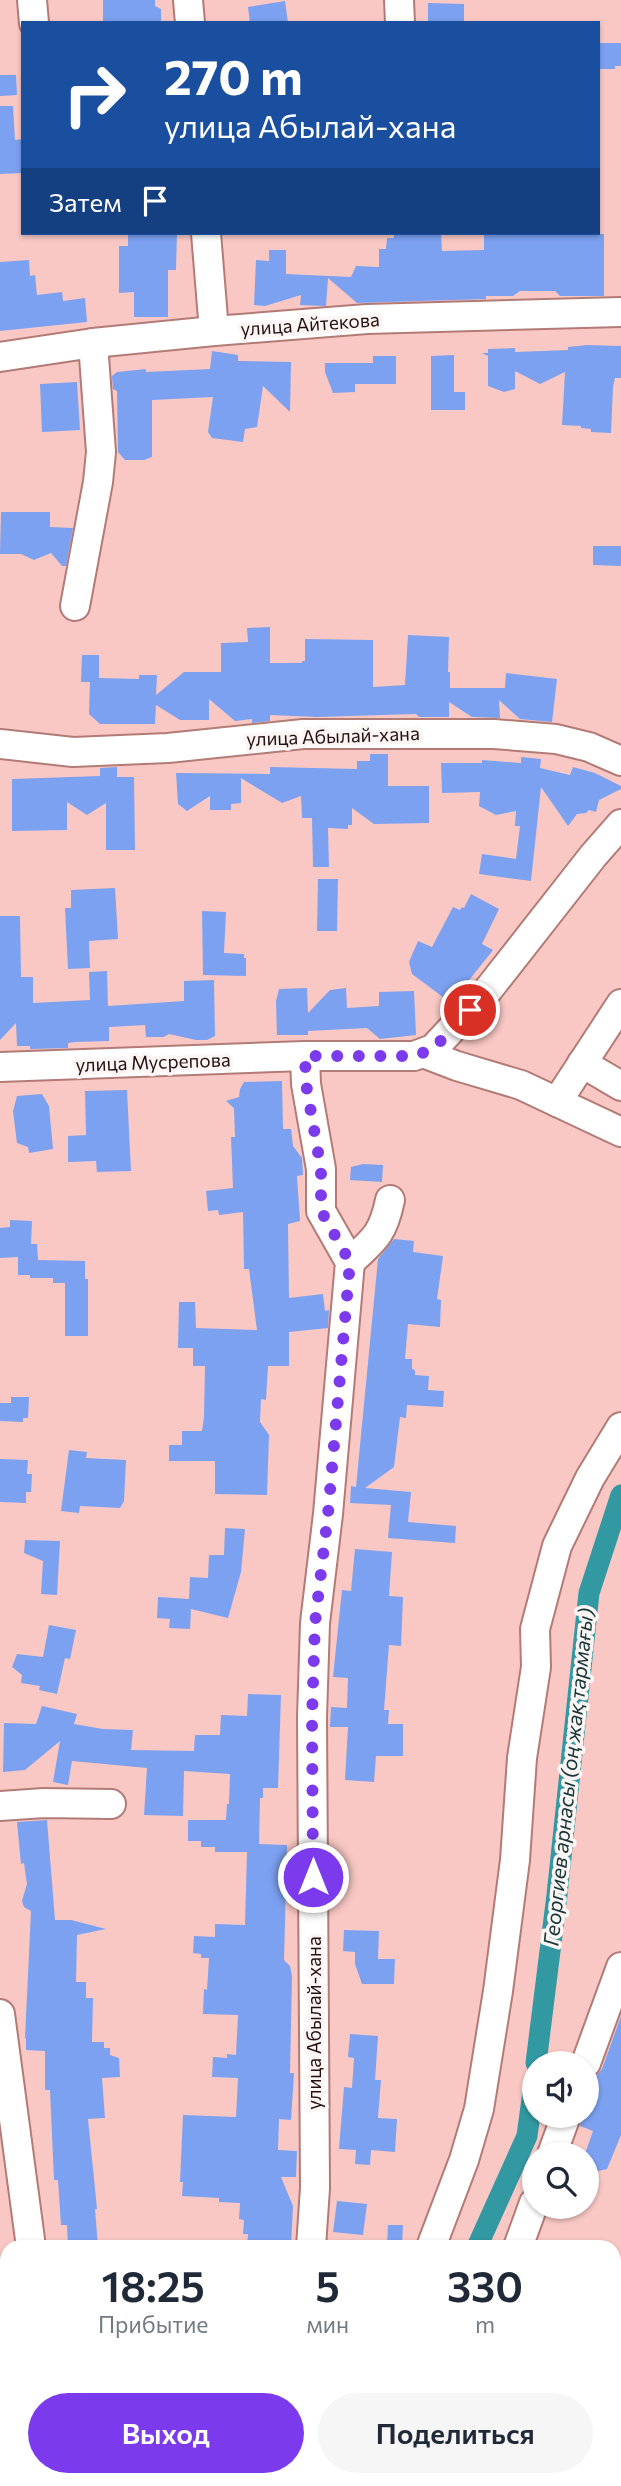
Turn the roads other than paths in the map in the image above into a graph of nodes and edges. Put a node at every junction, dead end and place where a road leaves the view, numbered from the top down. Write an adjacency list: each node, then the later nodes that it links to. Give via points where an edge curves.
1 (32, 0): 4 (street)
2 (188, 0): 5 (street)
3 (399, 0): 6 (street)
4 (34, 21)
5 (190, 21)
6 (400, 21)
7 (206, 235): 9 (street)
8 (621, 312): 9 (street, улица Айтекова, via 367,319)
9 (214, 331): 10 (street, улица Айтекова)
10 (93, 343): 11 (street, улица Айтекова); 12 (street, via 101,452)
11 (0, 357)
12 (75, 606)
13 (0, 744): 14 (street, улица Абылай-хана, via 73,752 303,734 494,734 556,739)
14 (621, 761)
15 (621, 824): 17 (street, via 488,990 433,1049)
16 (621, 1004): 19 (street)
17 (423, 1053): 18 (street); 22 (street)
18 (305, 1056): 20 (street, улица Мусрепова); 25 (street, via 321,1169 321,1211)
19 (582, 1063): 21 (street); 22 (street)
20 (0, 1067)
21 (621, 1086)
22 (558, 1102): 23 (street)
23 (621, 1132)
24 (390, 1200): 25 (street, via 385,1226)
25 (350, 1262): 34 (street, улица Абылай-хана, via 315,1623)
26 (621, 1427): 35 (street, via 557,1546 535,1629 536,1667 522,1758 515,1860 479,2109)
27 (110, 1804): 28 (street)
28 (0, 1807)
29 (621, 1967): 31 (street)
30 (0, 2014): 33 (street)
31 (590, 2051)
32 (528, 2219): 36 (street)
33 (30, 2240)
34 (311, 2240)
35 (433, 2240)
36 (521, 2240)

